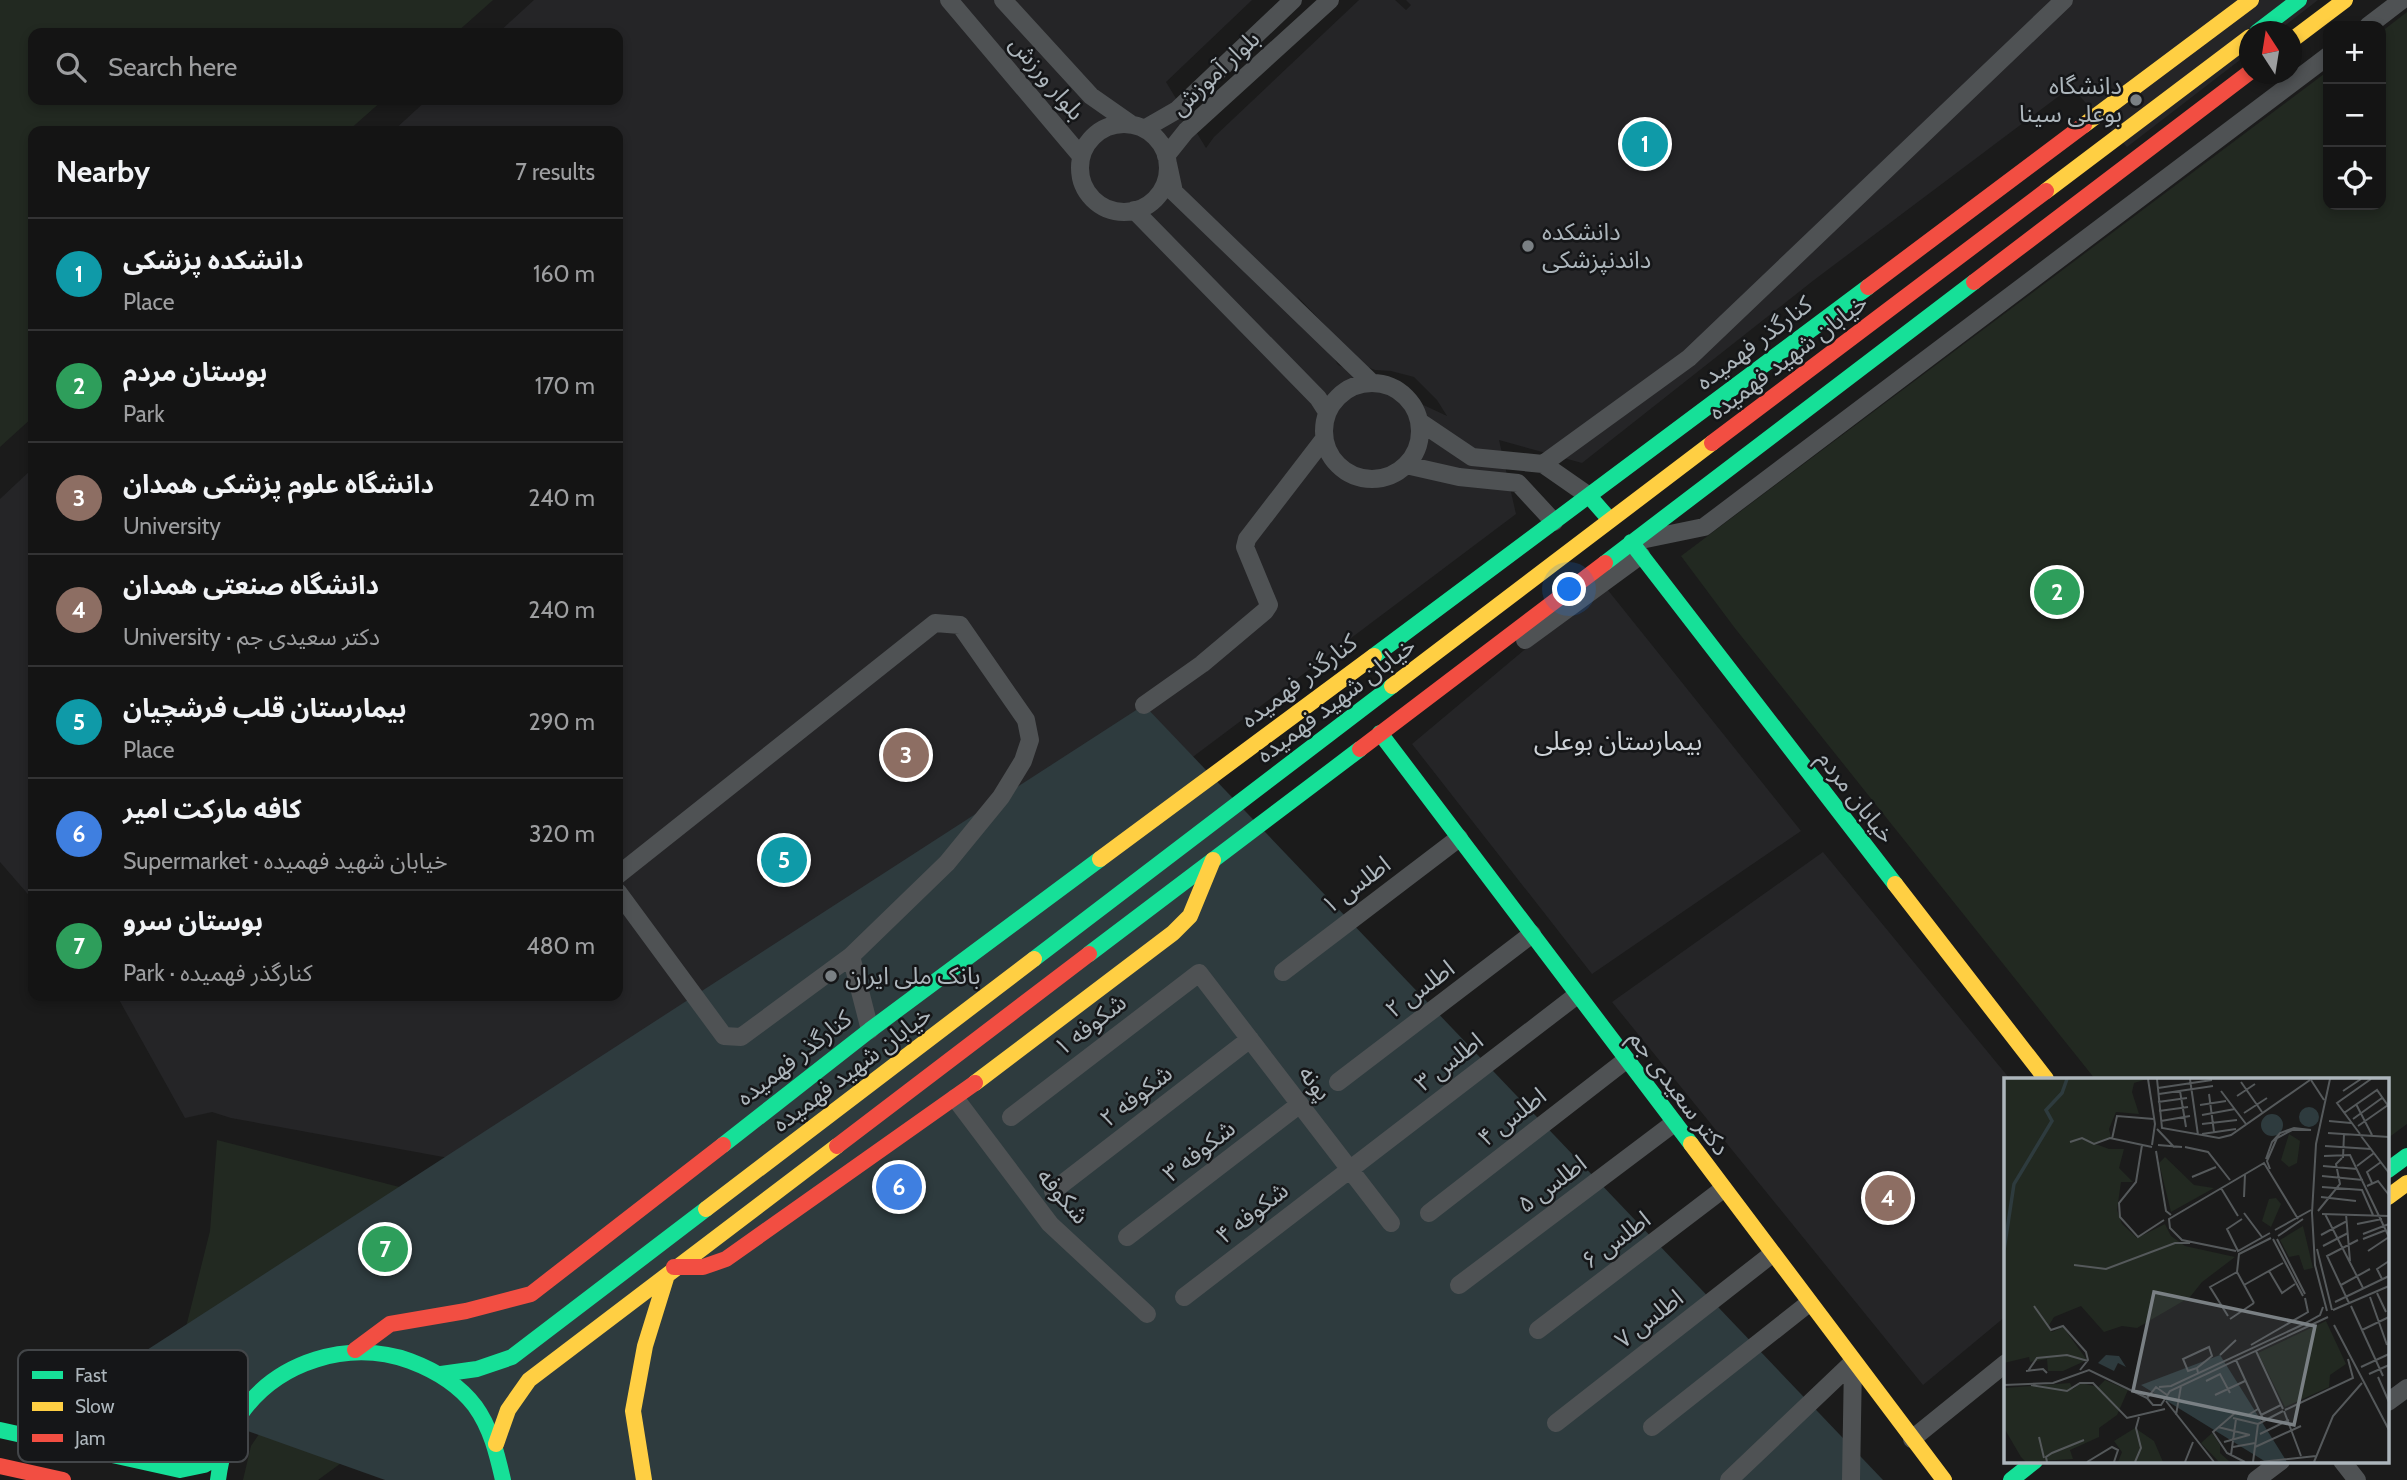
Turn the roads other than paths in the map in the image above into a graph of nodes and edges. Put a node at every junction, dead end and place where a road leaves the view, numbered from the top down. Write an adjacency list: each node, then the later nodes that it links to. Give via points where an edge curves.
1 (949, 0): 17 (street, بلوار ورزش)
2 (1003, 0): 16 (street, بلوار ورزش, via 1091,96)
3 (1293, 0): 16 (street, بلوار آموزش, via 1177,110)
4 (1330, 0): 18 (street, بلوار آموزش, via 1186,131)
5 (2064, 0): 24 (street, via 1689,358)
6 (2251, 0): 26 (main road, کنارگذر فهمیده)
7 (2299, 0): 10 (main road)
8 (2345, 0): 12 (main road)
9 (2402, 0): 11 (street)
10 (2271, 21)
11 (2375, 21)
12 (2302, 32)
13 (2239, 45): 27 (main road, خیابان شهید فهمیده)
14 (2323, 60): 29 (street, via 1704,527)
15 (2239, 80): 29 (main road)
16 (1138, 126): 17 (street, via 1106,128 1095,135); 18 (street, via 1155,136)
17 (1081, 156): 19 (street, via 1084,186 1092,198 1104,207)
18 (1167, 160): 19 (street, via 1163,188 1146,206); 20 (street, via 1174,192)
19 (1134, 211): 21 (street)
20 (1371, 382): 21 (street, via 1344,391); 22 (street, via 1397,389)
21 (1327, 412): 23 (street)
22 (1420, 422): 24 (street, via 1472,457); 25 (street, via 1418,445)
23 (1324, 439): 25 (street, via 1338,465 1357,476 1379,479); 30 (street, via 1247,539 1245,547 1269,605 1265,611)
24 (1543, 464): 26 (street)
25 (1406, 465): 28 (street, via 1518,483)
26 (1589, 496): 27 (main road); 28 (main road, کنارگذر فهمیده)
27 (1610, 520): 70 (main road, خیابان شهید فهمیده, via 512,1357 477,1369)
28 (1554, 522): 41 (main road, کنارگذر فهمیده)
29 (1636, 549): 31 (street); 44 (main road, خیابان مردم)
30 (1144, 705)
31 (1383, 737): 32 (main road, دکتر سعیدی جم); 33 (main road, خیابان شهید فهمیده)
32 (1459, 838): 36 (main road, دکتر سعیدی جم); 38 (street, اطلس ۱)
33 (1213, 860): 46 (main road, via 1190,916 1173,933); 61 (main road, خیابان شهید فهمیده)
34 (623, 871): 37 (street, via 934,623 960,625 1026,720 1030,740 1001,797 947,863)
35 (623, 899): 37 (street, via 724,1036 741,1037)
36 (1532, 934): 40 (main road, دکتر سعیدی جم); 45 (street, اطلس ۲)
37 (851, 956): 41 (street)
38 (1283, 972)
39 (1199, 973): 42 (street, پونه); 48 (street, شکوفه ۱)
40 (1577, 995): 43 (main road, دکتر سعیدی جم); 51 (street, اطلس ۳)
41 (870, 1030): 67 (main road, کنارگذر فهمیده, via 531,1294 390,1324)
42 (1250, 1039): 47 (street, پونه); 55 (street, شکوفه ۲)
43 (1626, 1060): 49 (main road, دکتر سعیدی جم); 57 (street, اطلس ۴)
44 (2045, 1078)
45 (1338, 1082)
46 (955, 1098): 61 (main road, via 726,1259); 65 (street, شکوفه, via 1050,1224)
47 (1300, 1104): 51 (street, پونه); 59 (street, شکوفه ۳)
48 (1011, 1117)
49 (1674, 1123): 54 (main road, دکتر سعیدی جم); 62 (street, اطلس ۵)
50 (2407, 1156): 52 (main road)
51 (1350, 1169): 58 (street, پونه); 63 (street, شکوفه ۴)
52 (2390, 1169)
53 (2407, 1183): 56 (main road)
54 (1723, 1189): 60 (main road, دکتر سعیدی جم); 66 (street, اطلس ۶)
55 (1053, 1191)
56 (2390, 1196)
57 (1429, 1213)
58 (1391, 1223)
59 (1127, 1237)
60 (1772, 1254): 64 (main road, دکتر سعیدی جم); 74 (street, اطلس ۷)
61 (671, 1271): 79 (main road, خیابان شهید فهمیده, via 529,1380 508,1410); 90 (main road, via 645,1346 633,1411)
62 (1459, 1284)
63 (1184, 1297)
64 (1809, 1303): 68 (main road, دکتر سعیدی جم); 75 (street)
65 (1147, 1314)
66 (1538, 1330)
67 (355, 1350): 70 (main road, via 400,1355); 73 (main road, via 310,1359 271,1381)
68 (1853, 1362): 78 (main road, دکتر سعیدی جم); 91 (street); 92 (street)
69 (2004, 1365): 78 (street)
70 (441, 1374): 79 (main road, via 474,1405)
71 (2407, 1388): 72 (street)
72 (2390, 1401)
73 (248, 1405)
74 (1556, 1423)
75 (1652, 1427)
76 (0, 1430): 77 (main road)
77 (18, 1434)
78 (1912, 1439): 93 (main road, دکتر سعیدی جم)
79 (496, 1444): 89 (main road)
80 (144, 1462): 81 (main road, via 180,1470)
81 (209, 1462)
82 (220, 1462): 88 (main road)
83 (2034, 1462): 94 (main road)
84 (2280, 1462): 95 (street)
85 (2343, 1462): 96 (street)
86 (0, 1466): 87 (main road)
87 (63, 1480)
88 (219, 1480)
89 (503, 1480)
90 (644, 1480)
91 (1729, 1480)
92 (1851, 1480)
93 (1944, 1480)
94 (2011, 1480)
95 (2256, 1480)
96 (2357, 1480)

